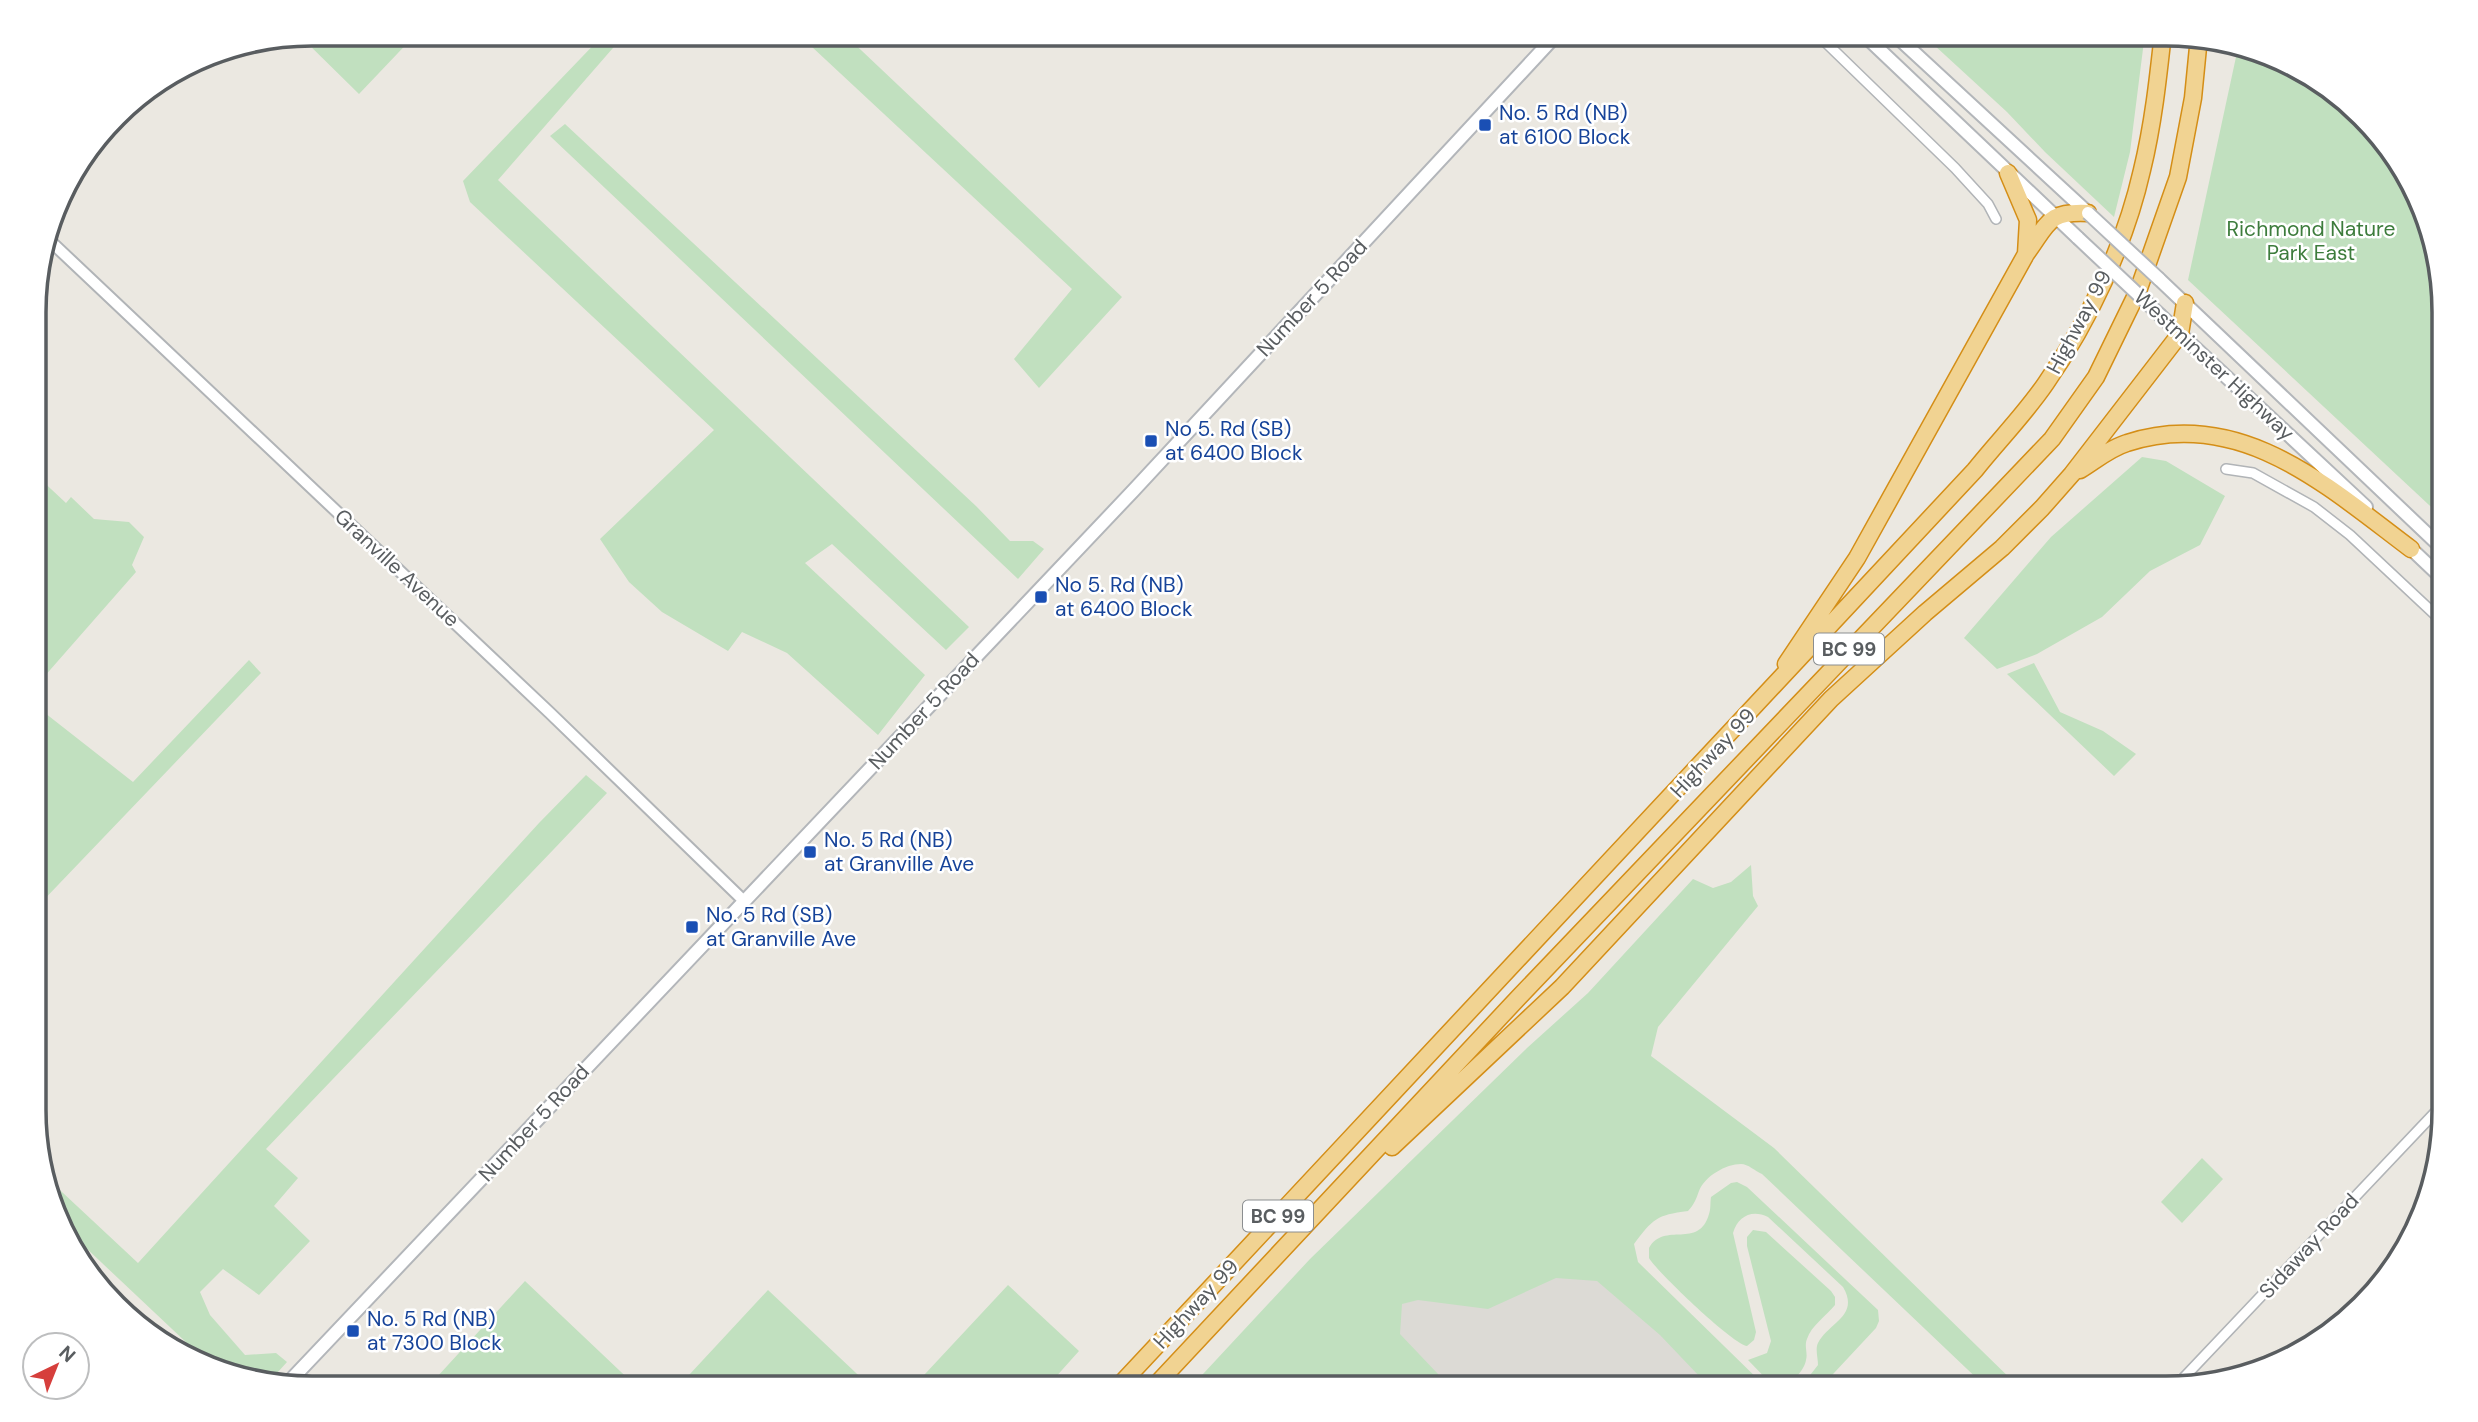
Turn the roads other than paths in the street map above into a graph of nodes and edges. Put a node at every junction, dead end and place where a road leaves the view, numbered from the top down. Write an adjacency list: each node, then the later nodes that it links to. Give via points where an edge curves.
1 (1546, 46): 22 (main road, Number 5 Road)
2 (1829, 46): 10 (street, via 1955,168)
3 (1876, 46): 7 (main road, Westminster Highway)
4 (1907, 46): 8 (main road, Westminster Highway)
5 (2162, 46): 21 (highway, Highway 99 / BC 99, via 2142,173 2106,274 2080,327 2045,384 1975,470)
6 (2198, 48): 24 (highway, Highway 99 / BC 99, via 2178,177 2138,291 2096,377 2052,439)
7 (2008, 173): 9 (main road, Westminster Highway); 12 (highway, via 2028,219)
8 (2088, 213): 9 (highway); 13 (main road, Westminster Highway, bridge)
9 (2054, 216): 12 (highway); 14 (main road, Westminster Highway, bridge)
10 (1996, 219)
11 (55, 245): 22 (street, Granville Avenue)
12 (2026, 254): 21 (highway, via 1857,558 1792,652)
13 (2185, 303): 14 (highway); 17 (main road, Westminster Highway)
14 (2180, 334): 16 (highway); 18 (main road, Westminster Highway)
15 (2226, 469): 20 (street, via 2253,473 2314,507)
16 (2072, 474): 18 (highway, via 2124,444 2166,433 2227,439 2308,473); 24 (highway, via 2002,548 1831,699 1563,987 1404,1137)
17 (2432, 539)
18 (2411, 549): 19 (main road, Westminster Highway)
19 (2432, 569)
20 (2432, 612)
21 (1773, 688): 26 (highway, Highway 99 / BC 99)
22 (744, 901): 25 (main road, Number 5 Road)
23 (2432, 1116): 28 (street, Sidaway Road)
24 (1352, 1178): 27 (highway, Highway 99 / BC 99)
25 (295, 1376)
26 (1128, 1376)
27 (1164, 1376)
28 (2186, 1376)

